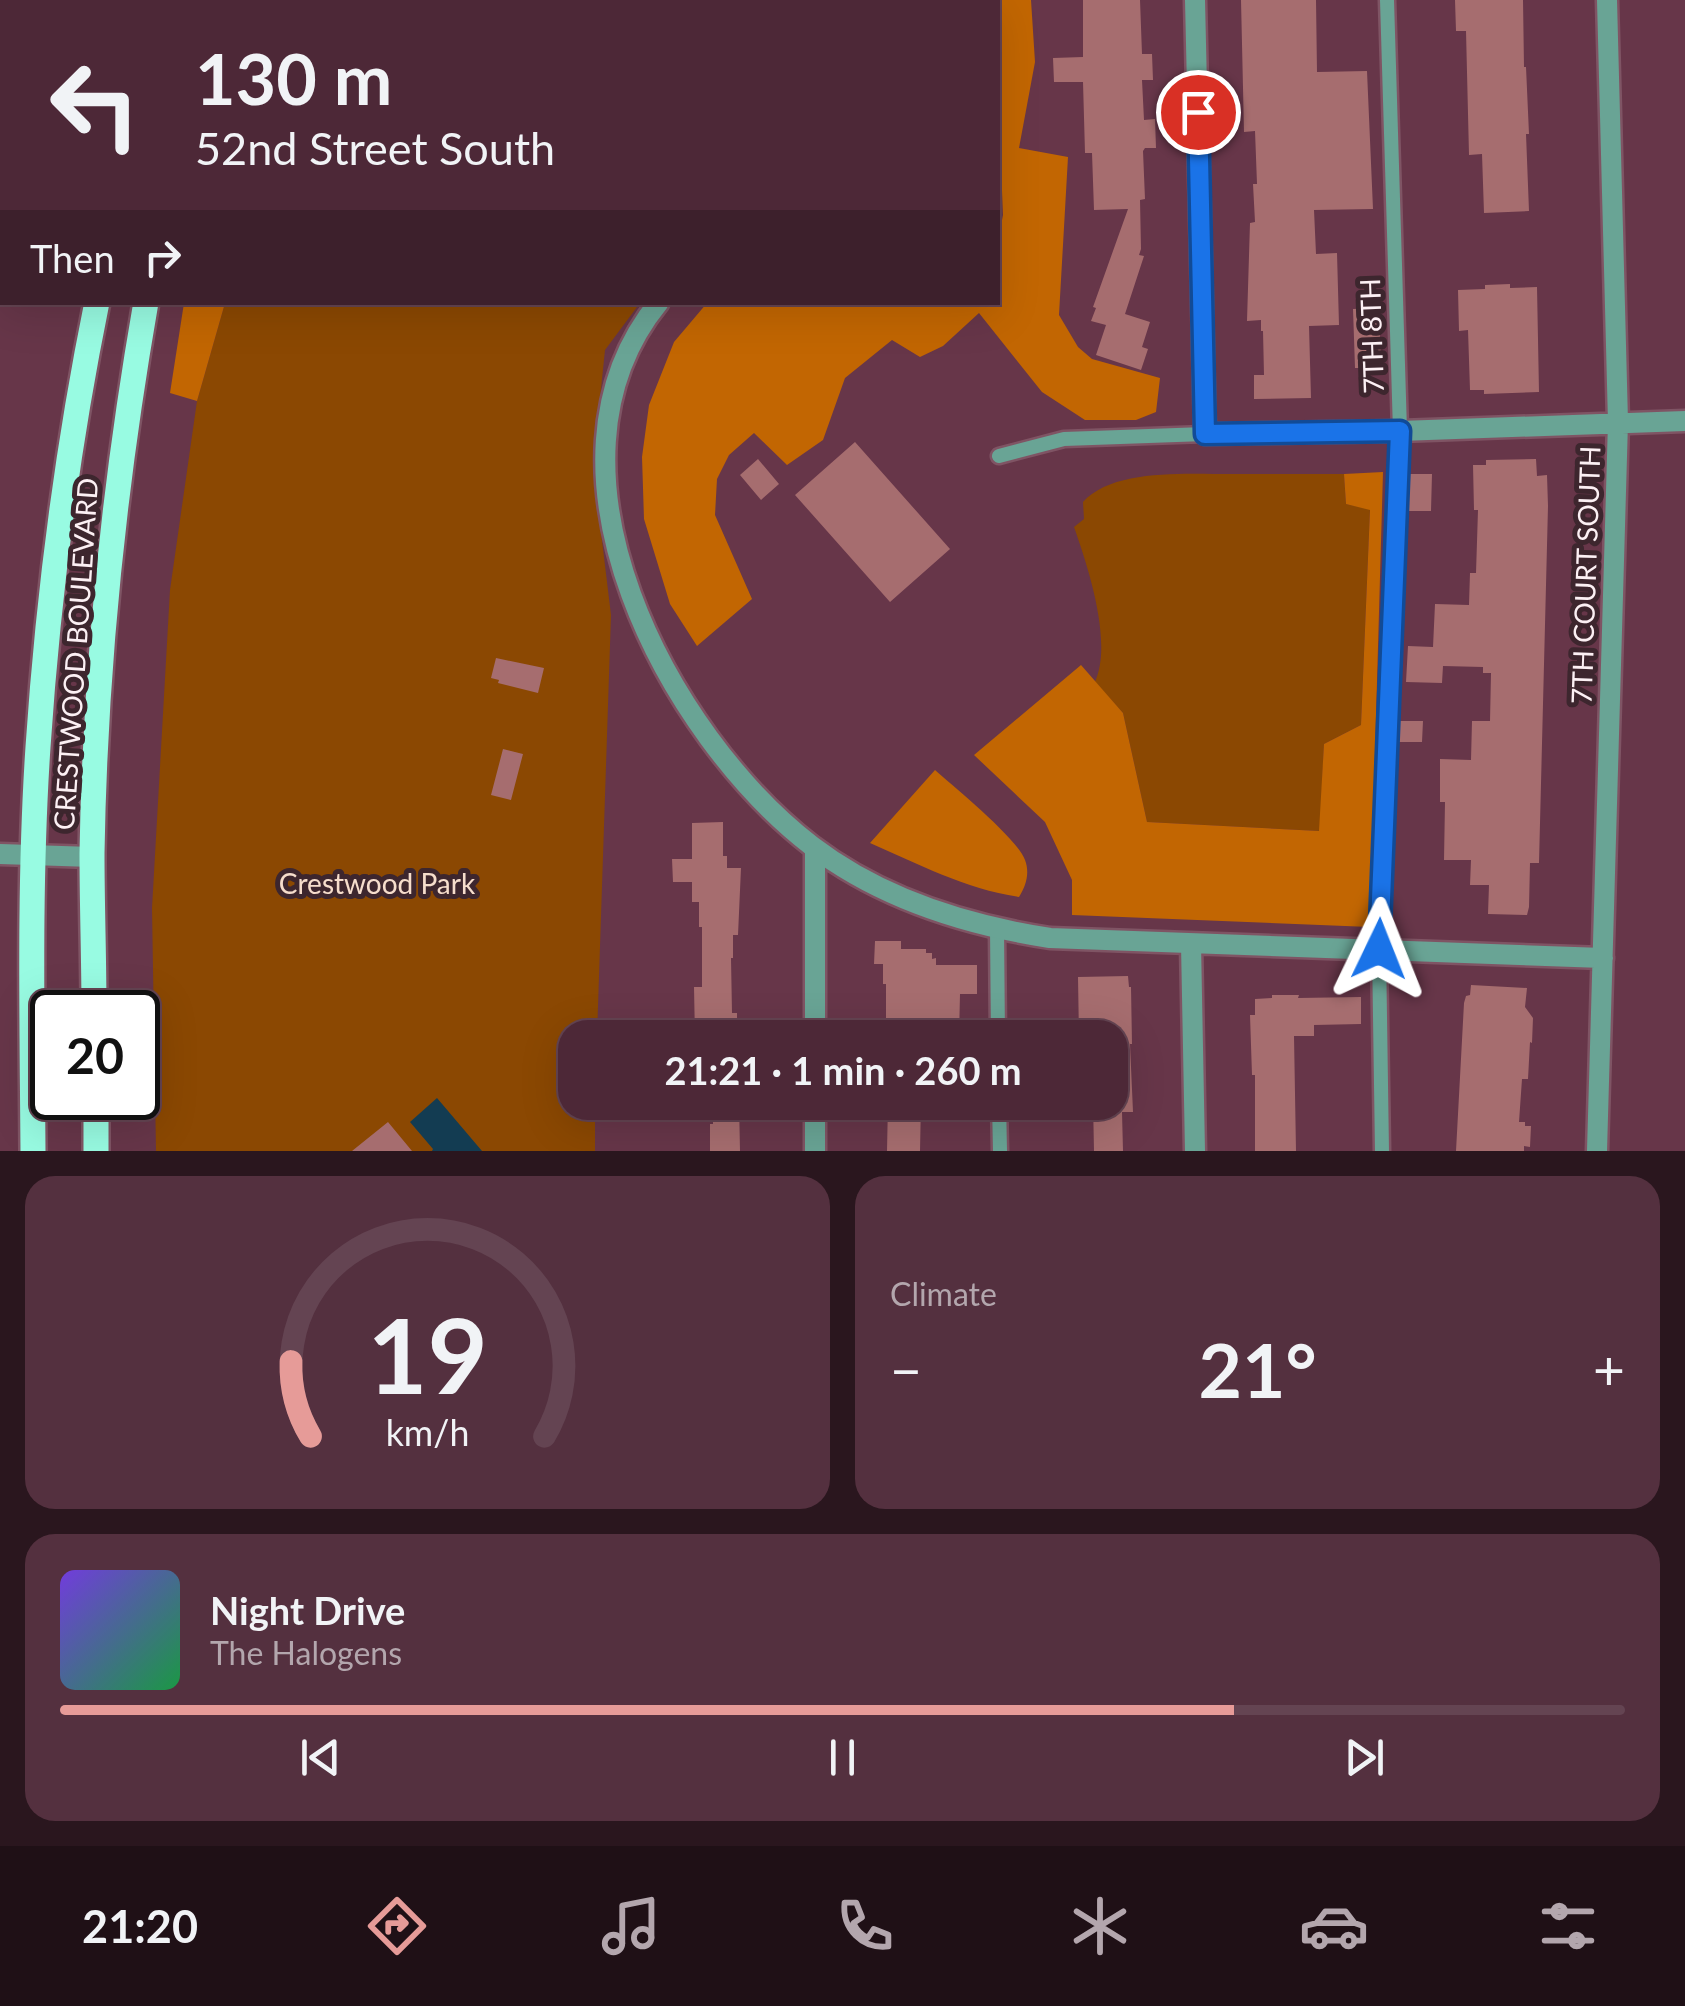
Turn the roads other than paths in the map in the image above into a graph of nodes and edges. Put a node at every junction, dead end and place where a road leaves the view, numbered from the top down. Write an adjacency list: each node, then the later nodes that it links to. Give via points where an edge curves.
1 (1195, 0): 10 (street)
2 (1387, 0): 9 (lane, 7TH 8TH)
3 (1607, 0): 8 (street, 7TH COURT SOUTH)
4 (96, 305): 14 (main road, CRESTWOOD BOULEVARD, via 46,646)
5 (145, 305): 15 (main road, CRESTWOOD BOULEVARD, via 108,565)
6 (657, 305): 12 (street, via 625,359 608,424 608,501 622,560 646,632 689,711 744,783)
7 (1685, 420): 8 (street)
8 (1618, 422): 9 (street); 19 (street, 7TH COURT SOUTH)
9 (1400, 431): 10 (street); 18 (lane, 7TH 8TH)
10 (1205, 434): 11 (lane, via 1064,439)
11 (999, 456)
12 (815, 848): 16 (street, via 902,897); 21 (street)
13 (0, 854): 14 (street)
14 (34, 854): 15 (street); 26 (main road, CRESTWOOD BOULEVARD)
15 (92, 856): 20 (main road, CRESTWOOD BOULEVARD)
16 (996, 928): 17 (street, via 1050,938); 22 (lane)
17 (1192, 944): 18 (street); 30 (street)
18 (1379, 949): 19 (street); 31 (lane, 7TH 8TH)
19 (1603, 958): 32 (street, 7TH COURT SOUTH)
20 (94, 990)
21 (815, 1020)
22 (998, 1020)
23 (96, 1120): 27 (main road)
24 (816, 1120): 28 (street)
25 (1000, 1120): 29 (lane)
26 (33, 1151)
27 (96, 1151)
28 (816, 1151)
29 (1000, 1151)
30 (1194, 1151)
31 (1382, 1151)
32 (1596, 1151)

